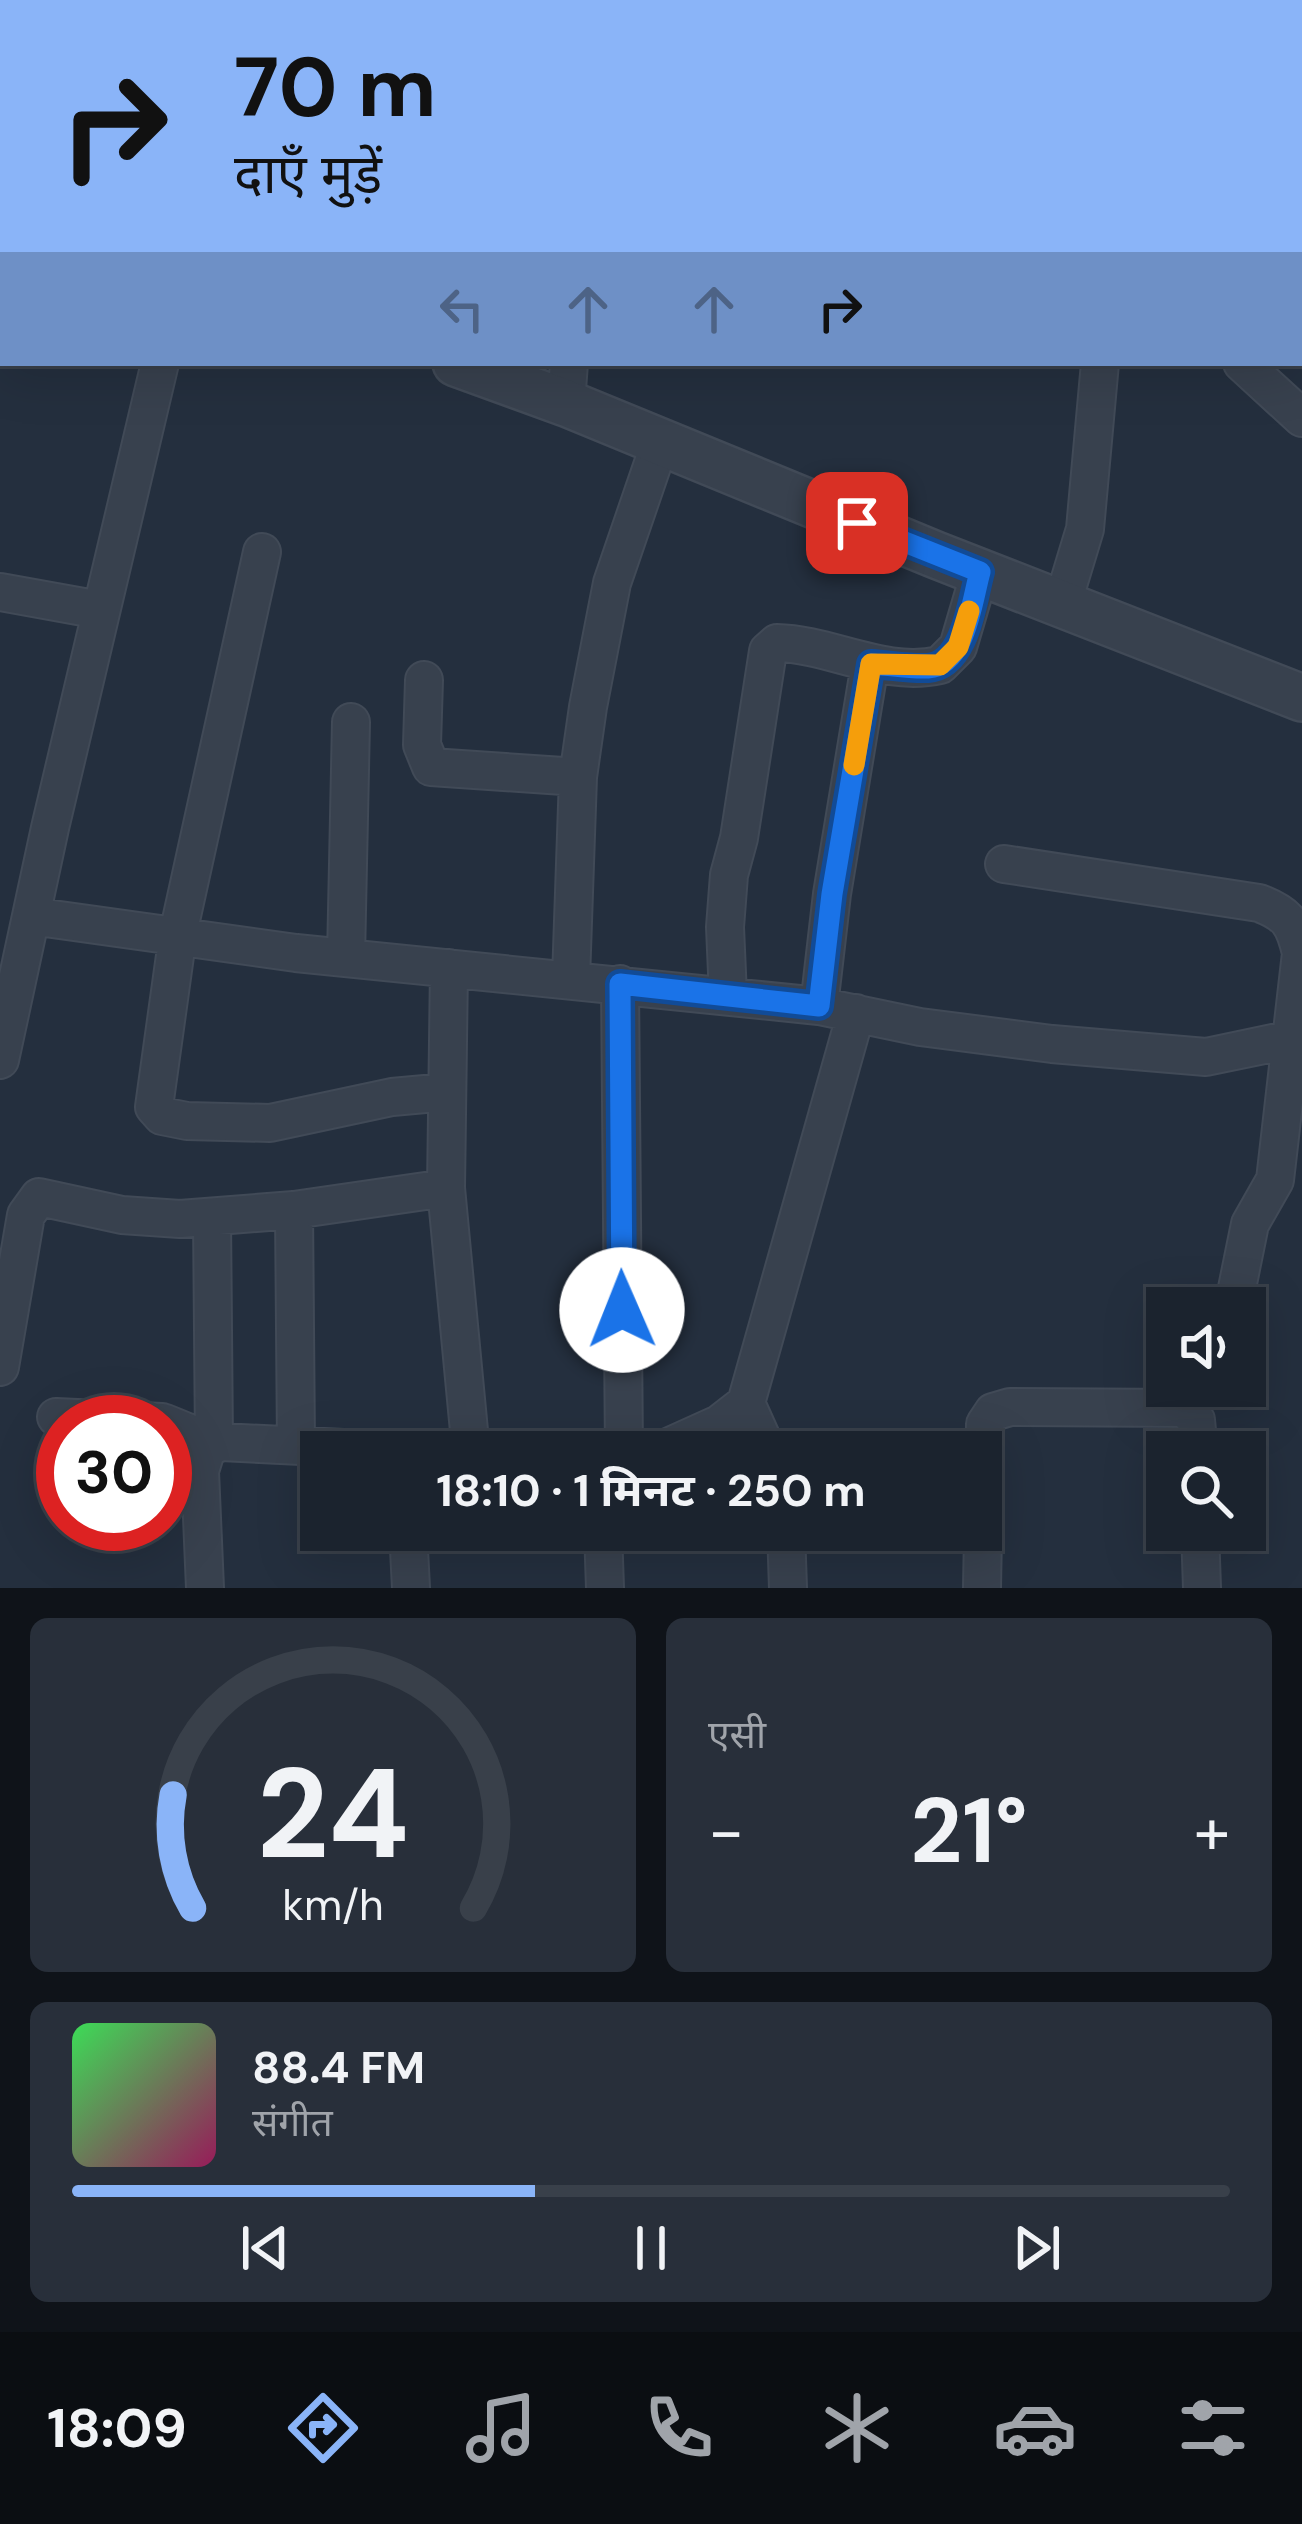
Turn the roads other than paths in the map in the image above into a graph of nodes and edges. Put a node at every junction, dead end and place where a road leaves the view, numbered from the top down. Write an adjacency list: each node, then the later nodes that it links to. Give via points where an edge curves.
1 (0, 128): 2 (street)
2 (0, 152)
3 (159, 366): 14 (street)
4 (473, 366): 7 (street)
5 (1100, 366): 13 (street, via 1085,529)
6 (1245, 366): 8 (street)
7 (568, 383): 9 (street)
8 (1302, 418)
9 (660, 443): 11 (street); 19 (street, via 612,583)
10 (262, 552): 22 (street)
11 (980, 572): 13 (street); 15 (street, via 958,647 947,659 929,668)
12 (0, 592): 14 (street)
13 (1062, 604): 17 (street)
14 (100, 610): 21 (street)
15 (871, 664): 27 (street, via 803,644 768,652 729,875); 28 (street)
16 (424, 680): 19 (street, via 422,745 430,766)
17 (1302, 698)
18 (351, 722): 23 (street)
19 (578, 777): 25 (street)
20 (1004, 864): 30 (street, via 1284,913 1300,952)
21 (31, 916): 22 (street); 31 (street)
22 (178, 934): 23 (street); 32 (street, via 154,1098 162,1116 270,1123)
23 (346, 958): 24 (street)
24 (449, 968): 25 (street); 32 (street)
25 (571, 979): 26 (street)
26 (620, 984): 27 (street); 41 (street)
27 (728, 996): 28 (street)
28 (819, 1006): 29 (street)
29 (856, 1013): 30 (street, via 1206,1058); 38 (street)
30 (1297, 1038): 36 (street, via 1275,1180 1250,1224)
31 (0, 1060)
32 (447, 1092): 33 (street)
33 (446, 1188): 34 (street); 40 (street)
34 (294, 1210): 35 (street); 46 (street)
35 (212, 1216): 37 (street, via 122,1215 33,1200); 45 (street)
36 (1237, 1287)
37 (0, 1367)
38 (746, 1403): 42 (street); 43 (street)
39 (1187, 1407): 56 (street, via 1010,1407 987,1416)
40 (469, 1431)
41 (624, 1431)
42 (704, 1431)
43 (759, 1431)
44 (192, 1434): 45 (street)
45 (214, 1443): 46 (street); 52 (street, via 201,1459)
46 (296, 1445): 47 (street)
47 (300, 1445)
48 (409, 1551): 53 (street)
49 (604, 1551): 54 (street)
50 (787, 1551): 55 (street)
51 (1201, 1551): 57 (street)
52 (205, 1588)
53 (411, 1588)
54 (605, 1588)
55 (788, 1588)
56 (982, 1588)
57 (1202, 1588)

